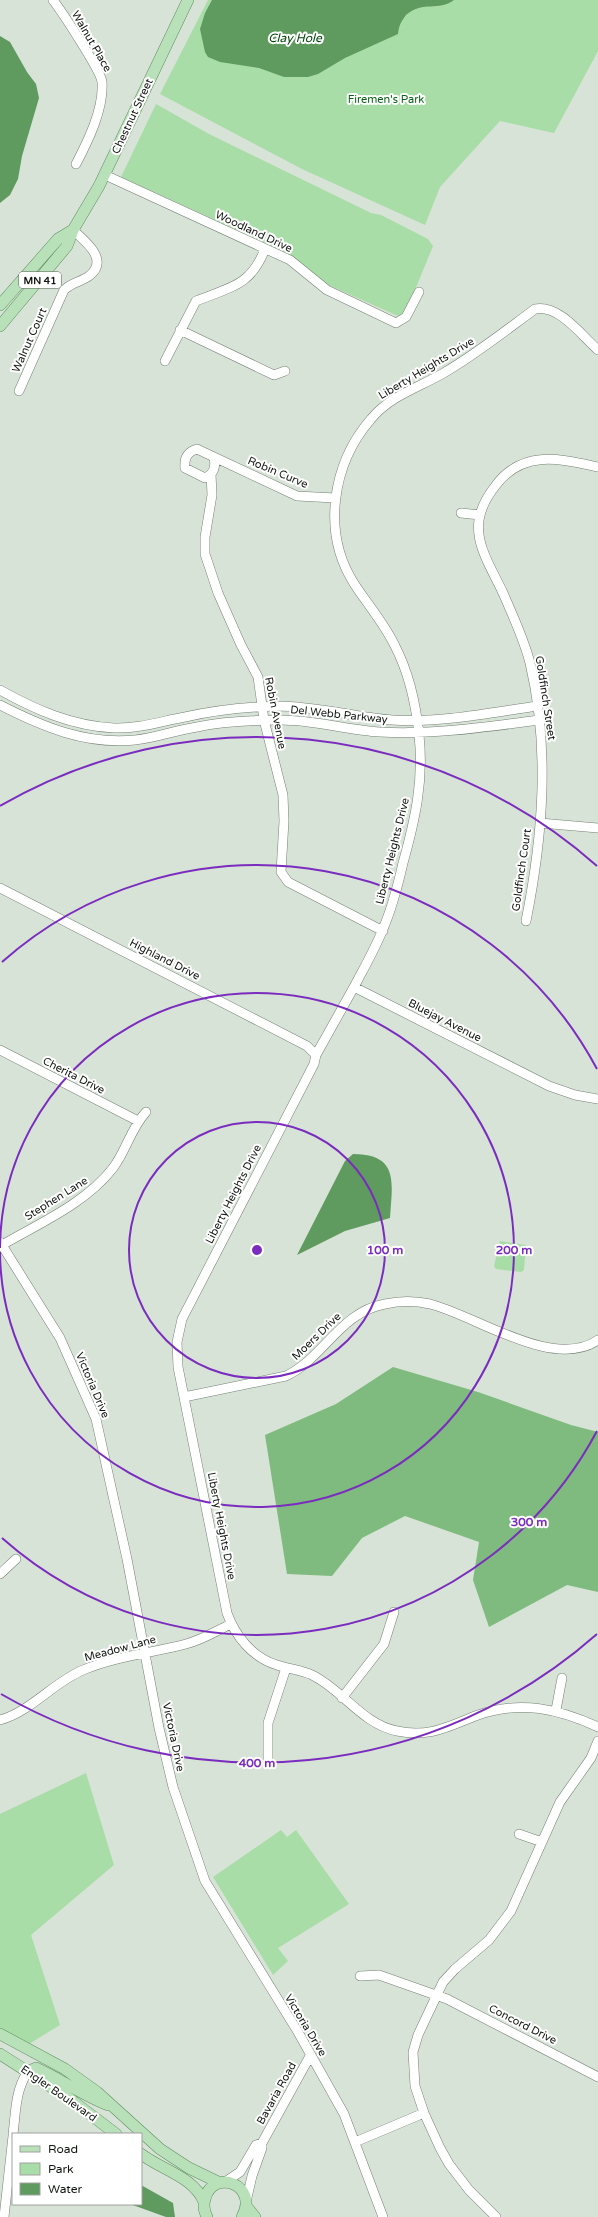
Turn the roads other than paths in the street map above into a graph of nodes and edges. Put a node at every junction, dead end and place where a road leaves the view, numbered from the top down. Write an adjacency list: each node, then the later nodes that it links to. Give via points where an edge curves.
1 (53, 0): 3 (street, Walnut Place, via 71,26 102,82 97,121)
2 (188, 0): 4 (main road, Chestnut Street / MN 41)
3 (76, 164)
4 (105, 175): 5 (main road, Chestnut Street / MN 41); 6 (street, Woodland Drive)
5 (73, 230): 8 (main road, MN 41, via 58,239); 9 (main road, MN 41, via 67,246 53,265); 14 (street, Walnut Court, via 95,252 96,266 89,276 70,284 64,290)
6 (265, 250): 7 (street, Woodland Drive, via 290,260 327,290 396,323 406,317); 10 (street, via 258,266 245,280 196,301)
7 (419, 292)
8 (0, 305)
9 (0, 326)
10 (180, 330): 12 (street); 13 (street, via 274,375)
11 (598, 350): 18 (street, Liberty Heights Drive, via 559,315 548,309 536,309 475,354 394,399 376,413 348,452 338,479)
12 (165, 361)
13 (285, 371)
14 (19, 391)
15 (214, 457): 17 (street, via 215,467); 17 (street, Robin Curve, via 197,449 188,453 184,462 185,468 205,478); 18 (street, Robin Curve, via 297,496)
16 (598, 467): 20 (street, Goldfinch Street, via 554,459 520,464 501,478 489,494)
17 (212, 474): 24 (street, Robin Avenue, via 205,554 221,600 258,677)
18 (335, 498): 26 (street, Liberty Heights Drive, via 338,542 349,574 396,648 409,682)
19 (461, 513): 20 (street)
20 (480, 515): 23 (street, Goldfinch Street, via 479,533 482,548 522,638 530,663)
21 (0, 690): 24 (street, Del Webb Parkway, via 49,715 74,722 115,728 167,722 220,710)
22 (0, 705): 25 (street, Del Webb Parkway, via 60,732 118,741 164,735 199,726)
23 (536, 706): 26 (street, Del Webb Parkway); 27 (street, Goldfinch Street)
24 (263, 707): 25 (street, Robin Avenue); 26 (street, Del Webb Parkway, via 280,706 370,718)
25 (264, 720): 28 (street, Del Webb Parkway, via 327,723 378,732); 33 (street, Robin Avenue, via 283,795 283,876 288,882)
26 (415, 720): 28 (street, Liberty Heights Drive)
27 (539, 720): 28 (street, Del Webb Parkway); 29 (street, Goldfinch Street, via 542,738)
28 (418, 732): 33 (street, Liberty Heights Drive, via 421,760 417,811 399,880)
29 (540, 823): 30 (street); 32 (street, Goldfinch Court)
30 (598, 828)
31 (0, 888): 36 (street, Highland Drive, via 307,1046)
32 (526, 921)
33 (382, 931): 34 (street, Liberty Heights Drive)
34 (354, 987): 36 (street); 37 (street, Bluejay Avenue, via 549,1086 575,1095)
35 (0, 1050): 39 (street, Cherita Drive)
36 (316, 1055): 42 (street, Liberty Heights Drive, via 314,1064 182,1319 177,1356)
37 (598, 1099)
38 (146, 1112): 39 (street, Stephen Lane)
39 (138, 1121): 40 (street, Stephen Lane, via 113,1168 95,1188 79,1200)
40 (1, 1243): 47 (street, Victoria Drive, via 60,1338 96,1419)
41 (598, 1340): 42 (street, Moers Drive, via 576,1347 538,1345 430,1304 391,1302 367,1310 346,1322 312,1359 286,1376)
42 (184, 1397): 46 (street, Liberty Heights Drive)
43 (16, 1559): 44 (street)
44 (0, 1574)
45 (394, 1612): 50 (street, via 384,1644)
46 (231, 1624): 47 (street, Meadow Lane, via 192,1642); 48 (street, Liberty Heights Drive, via 253,1652)
47 (145, 1652): 52 (street, Meadow Lane, via 105,1662 66,1677 17,1712); 62 (street, Victoria Drive, via 173,1787 205,1881)
48 (286, 1668): 50 (street, Liberty Heights Drive, via 314,1676); 55 (street, via 268,1723)
49 (562, 1678): 51 (street)
50 (342, 1698): 51 (street, Liberty Heights Drive, via 382,1726 410,1733 438,1731 479,1715 510,1707 541,1707)
51 (556, 1710): 53 (street, Liberty Heights Drive)
52 (0, 1720)
53 (598, 1727)
54 (598, 1741): 57 (street, via 591,1758 560,1802)
55 (268, 1759)
56 (519, 1834): 57 (street)
57 (542, 1842): 59 (street, via 511,1911 489,1940 455,1969)
58 (360, 1976): 59 (street, Concord Drive, via 379,1975)
59 (436, 1994): 64 (street, Concord Drive); 66 (street, via 413,2052 415,2086)
60 (0, 2034): 65 (main road, Engler Boulevard, via 65,2069)
61 (0, 2054): 63 (main road, Engler Boulevard)
62 (310, 2056): 70 (street, Victoria Drive, via 344,2114); 71 (street, Bavaria Road)
63 (28, 2071): 65 (main road, via 36,2068 92,2099); 67 (street, via 21,2083 16,2101); 68 (main road, Engler Boulevard)
64 (598, 2077)
65 (116, 2108): 73 (main road, Engler Boulevard, via 160,2149 190,2168)
66 (424, 2113): 70 (street); 81 (street, via 449,2164 469,2190)
67 (13, 2133)
68 (115, 2133)
69 (12, 2141): 74 (street)
70 (355, 2142): 80 (street, Victoria Drive)
71 (262, 2143): 73 (street, Bavaria Road, via 256,2145 240,2172); 75 (street, Bavaria Road)
72 (142, 2155): 76 (main road, via 185,2179 202,2196)
73 (222, 2183): 75 (main road, Engler Boulevard, via 240,2188); 76 (main road, via 210,2188)
74 (3, 2197): 77 (street)
75 (246, 2204): 78 (main road); 79 (main road)
76 (205, 2212)
77 (4, 2217)
78 (242, 2217)
79 (256, 2217)
80 (383, 2217)
81 (496, 2217)

